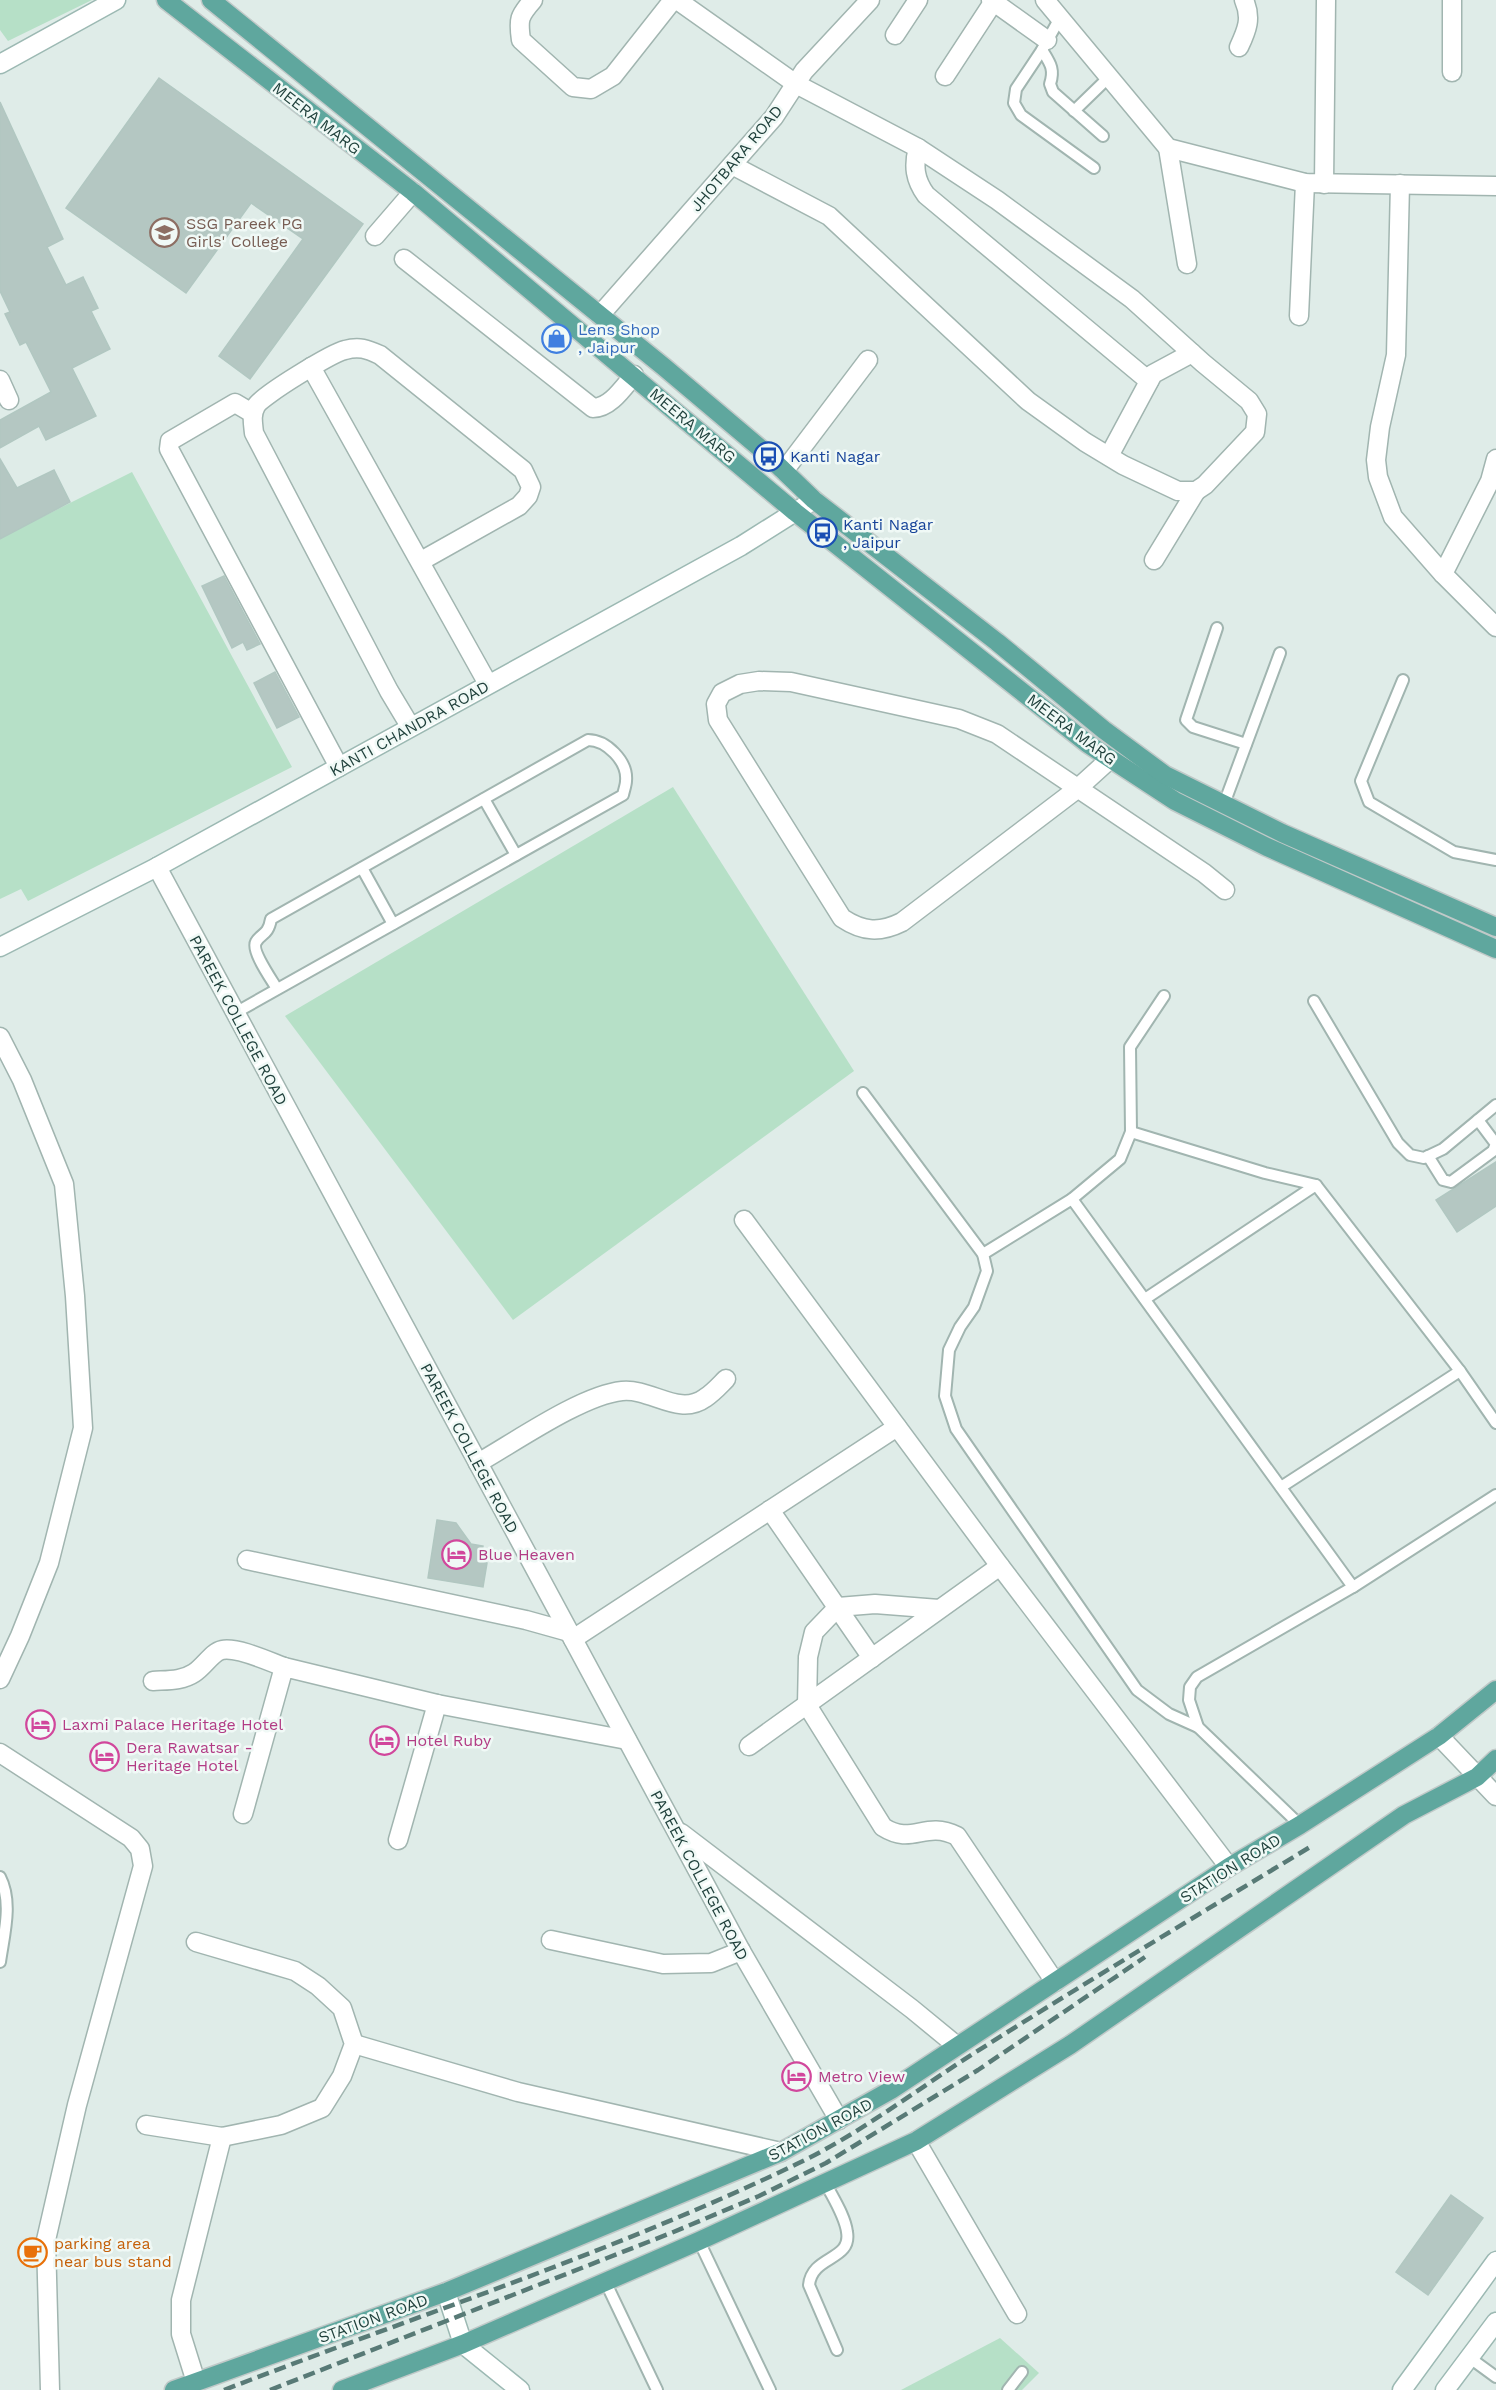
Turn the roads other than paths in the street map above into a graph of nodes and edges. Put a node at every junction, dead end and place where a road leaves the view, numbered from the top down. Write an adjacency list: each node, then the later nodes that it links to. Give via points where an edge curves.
1 (116, 0): 17 (street)
2 (166, 0): 32 (main road, MEERA MARG)
3 (211, 0): 36 (main road, MEERA MARG)
4 (533, 0): 5 (street, via 521,14 521,40 573,87 591,89 613,76)
5 (675, 0): 21 (street)
6 (870, 0): 21 (street, JHOTBARA ROAD)
7 (918, 0): 14 (street)
8 (1045, 0): 13 (street)
9 (1244, 0): 16 (street, via 1248,27)
10 (1326, 0): 29 (street)
11 (1452, 0): 18 (street)
12 (992, 1): 15 (street); 19 (street)
13 (1060, 18): 15 (lane); 20 (street)
14 (895, 35)
15 (1045, 45): 22 (lane, via 1052,66 1053,92); 27 (lane, via 1016,89 1014,103 1021,115)
16 (1239, 46)
17 (0, 64)
18 (1452, 72)
19 (945, 76)
20 (1108, 78): 22 (lane); 25 (street)
21 (796, 84): 24 (street); 26 (street, JHOTBARA ROAD, via 774,117)
22 (1074, 111): 23 (lane)
23 (1103, 136)
24 (918, 148): 38 (street, via 1132,299); 43 (street, via 915,173 926,195)
25 (1168, 148): 28 (street); 35 (street)
26 (732, 165): 36 (street, JHOTBARA ROAD); 46 (street, via 829,216 1028,400)
27 (1094, 168)
28 (1305, 183): 29 (street); 37 (street)
29 (1324, 184): 30 (street)
30 (1400, 184): 31 (street); 54 (street, via 1396,356 1376,460 1393,517)
31 (1496, 186)
32 (413, 192): 33 (street); 41 (main road, MEERA MARG)
33 (375, 236)
34 (404, 259): 41 (street, via 593,408 601,408)
35 (1186, 264)
36 (600, 315): 48 (main road, MEERA MARG)
37 (1299, 316)
38 (1192, 353): 43 (street, via 1153,374); 49 (street, via 1248,401 1257,414 1255,432)
39 (868, 360): 48 (street)
40 (311, 367): 45 (street, via 257,403); 53 (street); 53 (street, via 343,350 362,347 380,355 528,477 531,487 519,506)
41 (634, 375): 51 (main road, MEERA MARG)
42 (0, 380): 44 (street)
43 (1149, 381): 46 (street)
44 (9, 400)
45 (252, 413): 60 (street, via 254,433); 63 (street, via 235,403 170,441 169,449)
46 (1109, 456): 49 (street, via 1178,491)
47 (1496, 459): 54 (street, via 1490,481)
48 (784, 471): 50 (main road, MEERA MARG)
49 (1196, 491): 52 (street)
50 (814, 500): 51 (street, KANTI CHANDRA ROAD); 66 (main road, MEERA MARG, via 1121,743 1165,775)
51 (795, 512): 59 (street, KANTI CHANDRA ROAD, via 741,546); 62 (main road, MEERA MARG)
52 (1154, 560)
53 (421, 561): 59 (street)
54 (1443, 574): 55 (street)
55 (1496, 627)
56 (1217, 628): 61 (lane, via 1186,720 1193,727)
57 (1280, 653): 61 (lane)
58 (1403, 680): 68 (lane, via 1361,781 1369,802 1454,852)
59 (488, 684): 60 (street, KANTI CHANDRA ROAD)
60 (410, 726): 63 (street, KANTI CHANDRA ROAD)
61 (1246, 744): 66 (lane)
62 (1110, 759): 64 (street); 75 (main road, MEERA MARG, via 1175,801 1226,827)
63 (339, 767): 69 (street, KANTI CHANDRA ROAD)
64 (1077, 789): 64 (street, via 902,922 888,929 870,930 842,918 718,720 716,704 722,693 740,684 759,681 791,682 900,704 959,719 997,734); 71 (street)
65 (484, 799): 67 (lane); 67 (lane, via 588,740 609,746 622,766 627,779 623,795); 70 (lane)
66 (1224, 804): 73 (main road, MEERA MARG)
67 (516, 855): 72 (lane)
68 (1496, 860)
69 (157, 867): 74 (street, KANTI CHANDRA ROAD); 79 (street, PAREEK COLLEGE ROAD)
70 (362, 868): 72 (lane); 76 (lane, via 271,919 270,927 256,942 255,951)
71 (1225, 890)
72 (393, 924): 76 (lane)
73 (1496, 927)
74 (0, 947)
75 (1496, 949)
76 (277, 989): 79 (lane)
77 (1164, 996): 84 (lane, via 1130,1047)
78 (1314, 1001): 85 (lane, via 1398,1143 1410,1155)
79 (235, 1013): 95 (street, PAREEK COLLEGE ROAD)
80 (0, 1037): 107 (street, via 22,1080 64,1184 83,1428 49,1563)
81 (863, 1093): 89 (lane)
82 (1496, 1105): 83 (lane)
83 (1478, 1120): 85 (lane, via 1443,1149); 85 (lane, via 1496,1144 1451,1182 1443,1180)
84 (1131, 1132): 86 (lane); 87 (lane, via 1120,1159)
85 (1428, 1156)
86 (1316, 1185): 90 (lane); 91 (lane)
87 (1072, 1199): 89 (lane); 90 (lane)
88 (744, 1220): 94 (street)
89 (984, 1254): 112 (lane, via 987,1271 974,1307 949,1350 945,1396 956,1429 1137,1690 1168,1714)
90 (1145, 1299): 96 (lane)
91 (1460, 1371): 93 (lane); 96 (lane)
92 (726, 1379): 95 (street, via 705,1399 682,1406 641,1391 602,1394)
93 (1496, 1423)
94 (897, 1427): 98 (street); 100 (street)
95 (478, 1464): 104 (street, PAREEK COLLEGE ROAD)
96 (1281, 1486): 101 (lane)
97 (1496, 1495): 101 (lane)
98 (770, 1510): 102 (street); 104 (street)
99 (247, 1560): 104 (street, via 526,1620)
100 (1000, 1566): 103 (street); 124 (street)
101 (1353, 1587): 112 (lane, via 1197,1677 1190,1687 1189,1700)
102 (838, 1607): 103 (street, via 875,1604); 105 (street); 111 (street, via 814,1632 808,1657)
103 (939, 1609): 105 (street)
104 (571, 1636): 114 (street, PAREEK COLLEGE ROAD)
105 (872, 1658): 111 (street)
106 (284, 1667): 108 (street, via 233,1650 221,1650 192,1674); 110 (street); 120 (street)
107 (0, 1679)
108 (153, 1681)
109 (1496, 1690): 113 (main road, STATION ROAD)
110 (437, 1704): 114 (street); 123 (street)
111 (807, 1705): 115 (street); 130 (street, via 883,1827 905,1836 931,1829 957,1836)
112 (1198, 1727): 121 (lane)
113 (1439, 1736): 118 (street); 121 (main road, STATION ROAD)
114 (627, 1740): 122 (street, PAREEK COLLEGE ROAD)
115 (748, 1746)
116 (0, 1753): 152 (street, via 131,1838 140,1849 142,1866 46,2240)
117 (1496, 1759): 118 (main road)
118 (1477, 1778): 119 (street); 136 (main road, via 1404,1815 1070,2045)
119 (1496, 1796)
120 (243, 1814)
121 (1300, 1825): 124 (main road, STATION ROAD)
122 (675, 1828): 128 (street, PAREEK COLLEGE ROAD); 132 (street)
123 (398, 1840)
124 (1229, 1867): 130 (main road, STATION ROAD)
125 (0, 1877): 129 (lane, via 6,1889 6,1918)
126 (551, 1940): 128 (street, via 663,1964 711,1963)
127 (196, 1942): 131 (street, via 303,1976 342,2008)
128 (741, 1951): 133 (street, PAREEK COLLEGE ROAD)
129 (0, 1962)
130 (1055, 1982): 132 (main road, STATION ROAD)
131 (354, 2044): 135 (street, via 342,2076 322,2108 280,2125); 137 (street, via 518,2092)
132 (957, 2046): 133 (main road, STATION ROAD)
133 (839, 2120): 137 (main road, STATION ROAD)
134 (146, 2125): 135 (street)
135 (222, 2137): 150 (street, via 180,2300 180,2334)
136 (916, 2141): 138 (main road); 143 (street)
137 (781, 2152): 142 (main road, STATION ROAD)
138 (826, 2184): 139 (main road); 146 (lane, via 847,2228 848,2240 844,2250 810,2274 809,2285)
139 (699, 2241): 141 (main road); 157 (lane)
140 (1496, 2261): 159 (street)
141 (605, 2281): 145 (main road); 156 (lane)
142 (446, 2292): 145 (street); 150 (main road, STATION ROAD)
143 (1017, 2313)
144 (1496, 2322): 147 (street)
145 (463, 2344): 151 (street); 154 (main road)
146 (837, 2350)
147 (1470, 2358): 149 (lane); 160 (street)
148 (1022, 2372): 158 (lane)
149 (1496, 2377)
150 (196, 2382): 153 (main road, STATION ROAD)
151 (501, 2383): 155 (street)
152 (50, 2390)
153 (174, 2390)
154 (342, 2390)
155 (520, 2390)
156 (657, 2390)
157 (770, 2390)
158 (1008, 2390)
159 (1402, 2390)
160 (1445, 2390)

